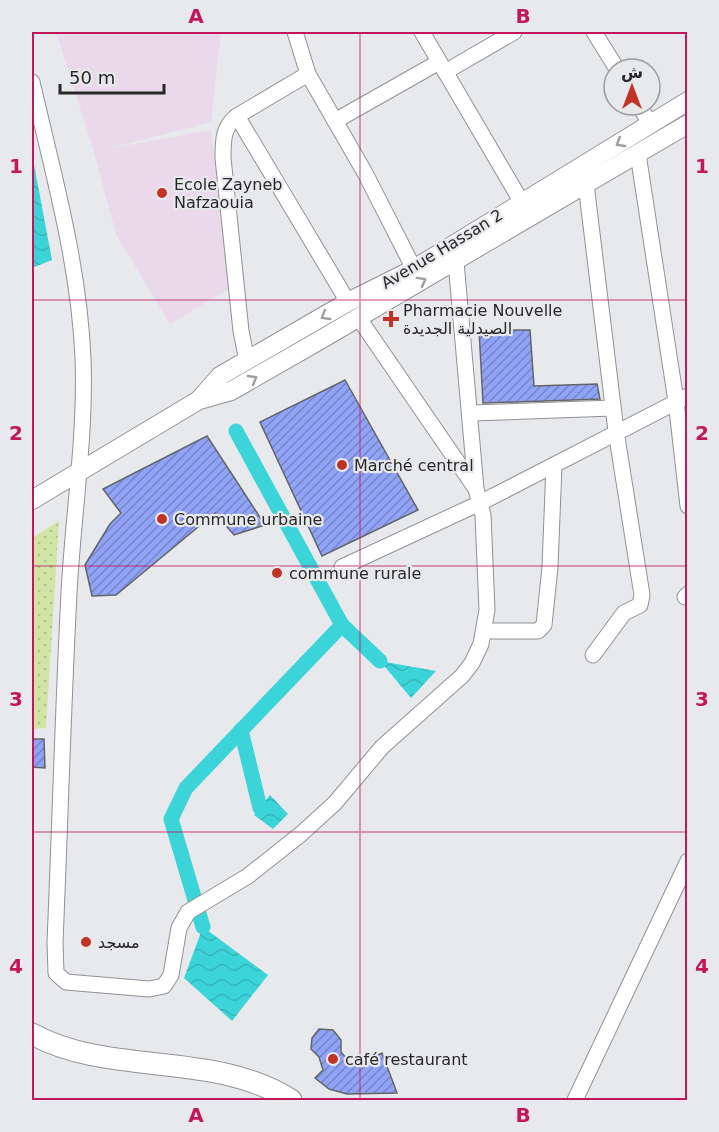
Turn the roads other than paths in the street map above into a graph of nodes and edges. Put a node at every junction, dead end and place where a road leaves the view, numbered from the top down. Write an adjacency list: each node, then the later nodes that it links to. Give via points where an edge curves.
1 (296, 32): 7 (street)
2 (422, 32): 6 (street)
3 (514, 32): 6 (street)
4 (594, 32): 5 (street)
5 (610, 57)
6 (442, 67): 12 (street); 18 (street)
7 (308, 74): 10 (street); 12 (street)
8 (32, 82): 13 (street)
9 (687, 101): 14 (main road, Avenue Hassan 2)
10 (237, 116): 21 (street); 22 (street, via 226,129 223,158)
11 (646, 117): 14 (street)
12 (335, 121): 20 (street)
13 (36, 122): 29 (street, via 76,287 83,359)
14 (650, 124): 18 (main road, Avenue Hassan 2, one-way to 18)
15 (687, 124): 16 (main road, Avenue Hassan 2)
16 (638, 154): 17 (main road, Avenue Hassan 2); 23 (street)
17 (586, 184): 19 (main road, Avenue Hassan 2); 25 (street)
18 (521, 201): 20 (main road, Avenue Hassan 2)
19 (456, 262): 21 (main road, Avenue Hassan 2, one-way to 19); 26 (street)
20 (414, 269): 21 (main road, Avenue Hassan 2)
21 (353, 310): 22 (main road, Avenue Hassan 2, one-way to 22); 24 (main road, Avenue Hassan 2, one-way to 21, via 231,391); 30 (street)
22 (247, 361): 24 (main road, Avenue Hassan 2, via 220,376)
23 (682, 398): 27 (street); 32 (street)
24 (199, 400): 29 (main road, Avenue Hassan 2)
25 (613, 408): 26 (street); 27 (street)
26 (471, 413): 30 (street)
27 (616, 431): 28 (street); 35 (street, via 642,600 638,607 624,613)
28 (554, 465): 30 (street); 34 (street, via 544,625 534,632)
29 (79, 471): 31 (main road, Avenue Hassan 2); 34 (street, via 69,594 56,973 59,979 74,984 149,989 164,986 171,975 179,928 188,912 248,876 325,812 382,747 462,676 477,654)
30 (478, 496): 33 (street); 34 (street, via 486,577)
31 (32, 500)
32 (687, 506)
33 (342, 567)
34 (484, 632)
35 (593, 656)
36 (687, 861): 41 (street)
37 (32, 1034): 40 (highway, via 92,1053 235,1076 265,1086)
38 (32, 1048): 39 (highway, via 56,1059 204,1084)
39 (264, 1101)
40 (291, 1101)
41 (575, 1101)

